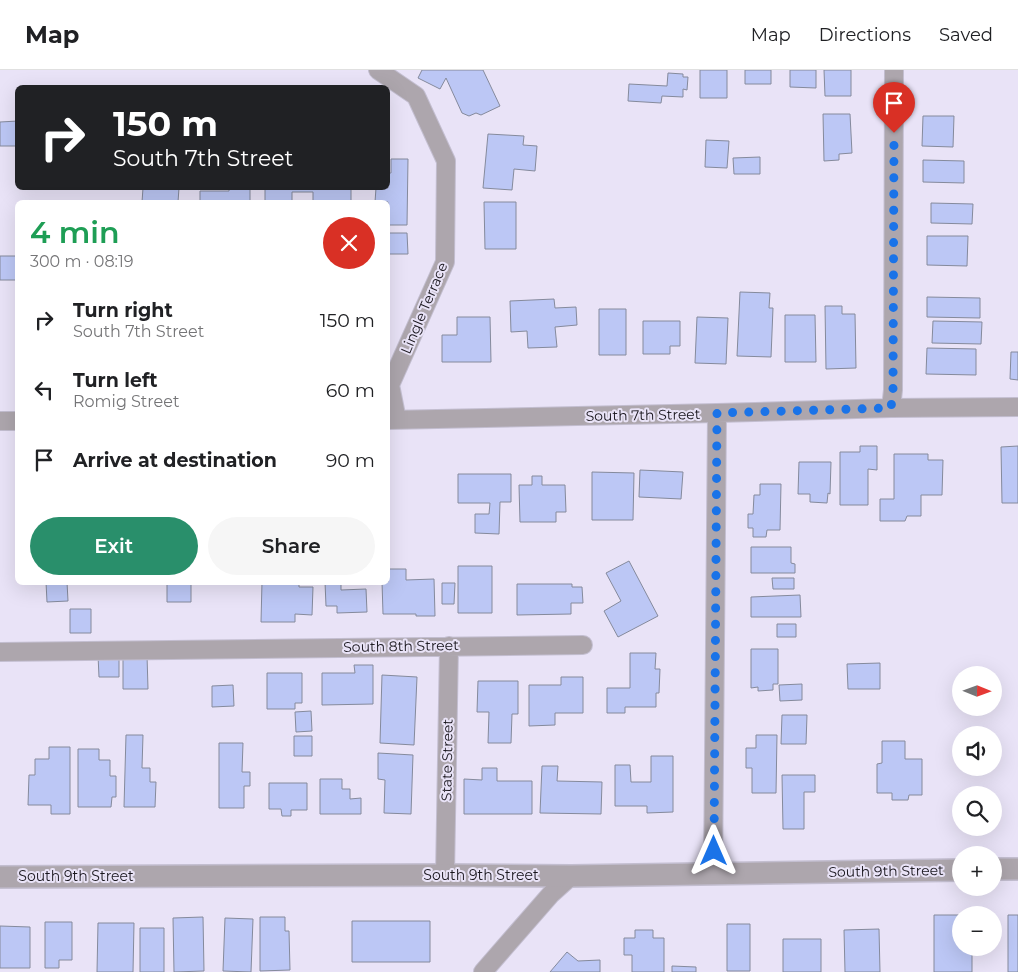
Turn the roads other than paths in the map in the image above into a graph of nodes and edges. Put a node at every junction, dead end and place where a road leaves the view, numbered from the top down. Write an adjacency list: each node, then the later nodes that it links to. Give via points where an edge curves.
1 (378, 70): 6 (street, Lingle Terrace, via 416,96 446,161 445,262 390,385)
2 (894, 70): 4 (street)
3 (1018, 407): 4 (street, South 7th Street)
4 (891, 408): 5 (street, South 7th Street)
5 (717, 413): 6 (street, South 7th Street); 15 (street)
6 (392, 420)
7 (0, 421): 8 (street)
8 (15, 421)
9 (583, 644): 10 (street, South 8th Street)
10 (449, 646): 11 (street, South 8th Street); 16 (street, State Street)
11 (0, 652)
12 (1002, 869): 13 (street)
13 (1018, 869)
14 (952, 870): 15 (street, South 9th Street)
15 (713, 874): 18 (street, South 9th Street)
16 (445, 875): 17 (street, South 9th Street); 18 (street, South 9th Street)
17 (0, 876)
18 (571, 876): 19 (street)
19 (482, 972)

